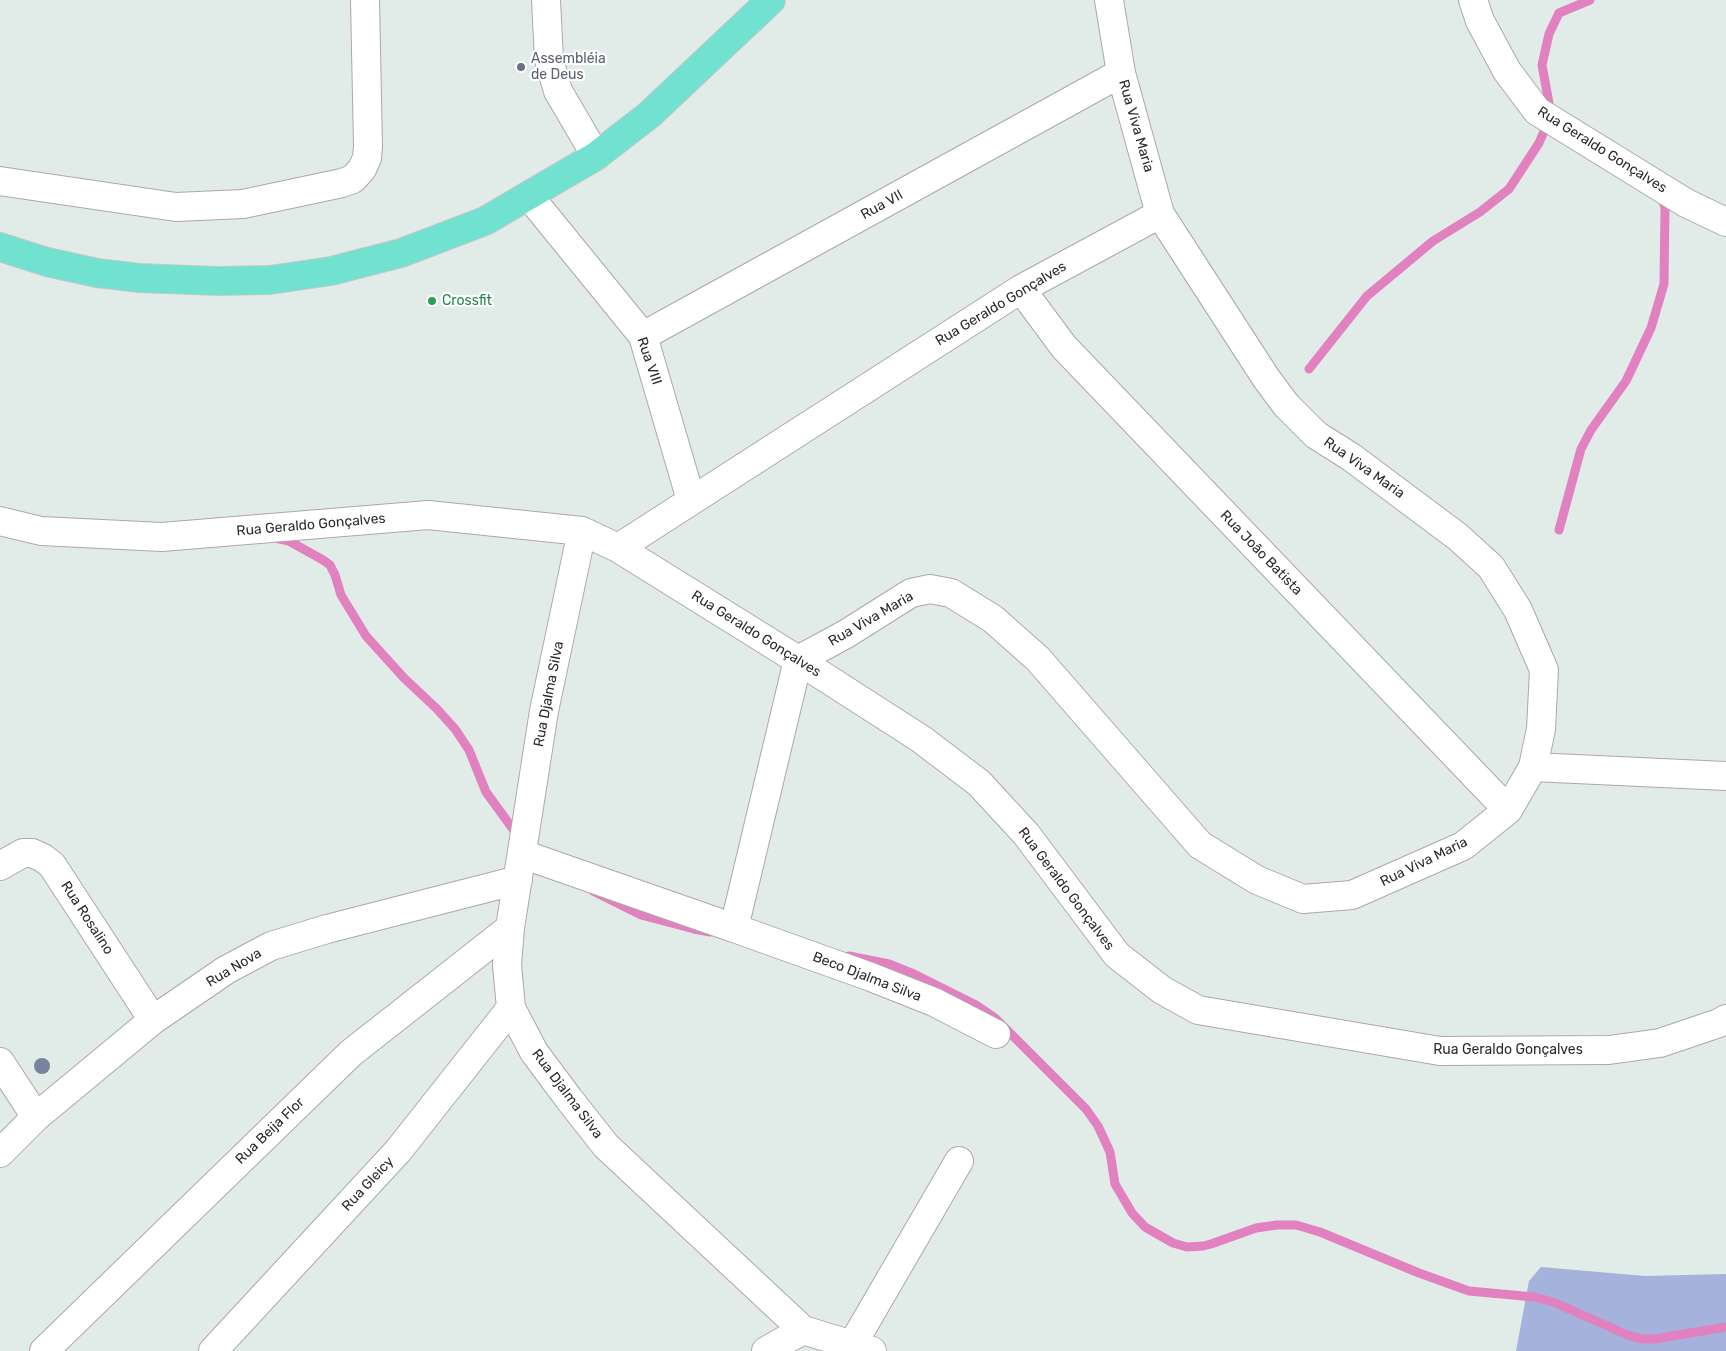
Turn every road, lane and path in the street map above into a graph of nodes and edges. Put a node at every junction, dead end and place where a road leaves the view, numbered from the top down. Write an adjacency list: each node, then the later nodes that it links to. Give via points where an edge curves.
1 (365, 0): 8 (street, via 368,146 362,170 353,178 243,204 176,207)
2 (546, 0): 7 (street, via 549,60 558,91)
3 (771, 0): 7 (main road, via 649,115)
4 (1110, 0): 6 (street, Rua Viva Maria)
5 (1473, 0): 11 (street, Rua Geraldo Gonçalves, via 1480,21 1506,71 1536,111 1686,203)
6 (1121, 73): 10 (street, Rua Viva Maria); 14 (street, Rua VII)
7 (596, 156): 9 (main road)
8 (0, 181)
9 (529, 196): 12 (main road, via 485,221 401,253 331,271 270,280 139,278 96,273 47,262); 14 (street, Rua VIII)
10 (1160, 214): 13 (street, Rua Geraldo Gonçalves); 20 (street, Rua Viva Maria, via 1286,405 1316,434 1352,457 1458,537 1491,568 1518,610 1544,670 1541,729)
11 (1726, 222)
12 (0, 246)
13 (1021, 290): 15 (street, Rua Geraldo Gonçalves); 22 (street, Rua João Batista, via 1064,347)
14 (644, 336): 15 (street, Rua VIII)
15 (691, 500): 18 (street, Rua Geraldo Gonçalves)
16 (0, 521): 17 (street, Rua Geraldo Gonçalves, via 41,531 162,537 428,515)
17 (582, 531): 18 (street, Rua Geraldo Gonçalves); 24 (street, Rua Djalma Silva, via 544,711)
18 (618, 548): 19 (street, Rua Geraldo Gonçalves)
19 (798, 660): 22 (street, Rua Viva Maria, via 911,593 930,589 951,593 993,619 1038,659 1200,845 1257,880 1303,899 1352,895 1463,846); 26 (street); 28 (street, Rua Geraldo Gonçalves, via 921,739 979,783 1026,834 1117,955 1162,990 1198,1010 1440,1052 1609,1050 1660,1043)
20 (1533, 767): 21 (street); 22 (street, Rua Viva Maria)
21 (1726, 776)
22 (1508, 810)
23 (0, 866): 29 (street, Rua Rosalino, via 23,853 32,853 52,865)
24 (520, 867): 25 (street, Rua Djalma Silva); 26 (street, Beco Djalma Silva); 29 (street, Rua Nova, via 271,946 226,970)
25 (510, 928): 27 (street, Rua Djalma Silva, via 507,965); 37 (street, Rua Beija Flor, via 351,1053)
26 (734, 928): 30 (street, Beco Djalma Silva, via 934,1002)
27 (510, 1008): 35 (street, Rua Djalma Silva, via 534,1052 606,1146); 38 (street, Rua Gleicy, via 398,1152)
28 (1726, 1019)
29 (153, 1020): 32 (street, Rua Nova)
30 (996, 1034)
31 (0, 1062): 32 (street)
32 (36, 1117): 33 (street, Rua Nova)
33 (0, 1153)
34 (959, 1161): 36 (street)
35 (804, 1330): 36 (street, Rua Djalma Silva); 39 (street)
36 (862, 1348)
37 (44, 1351)
38 (213, 1351)
39 (766, 1351)

